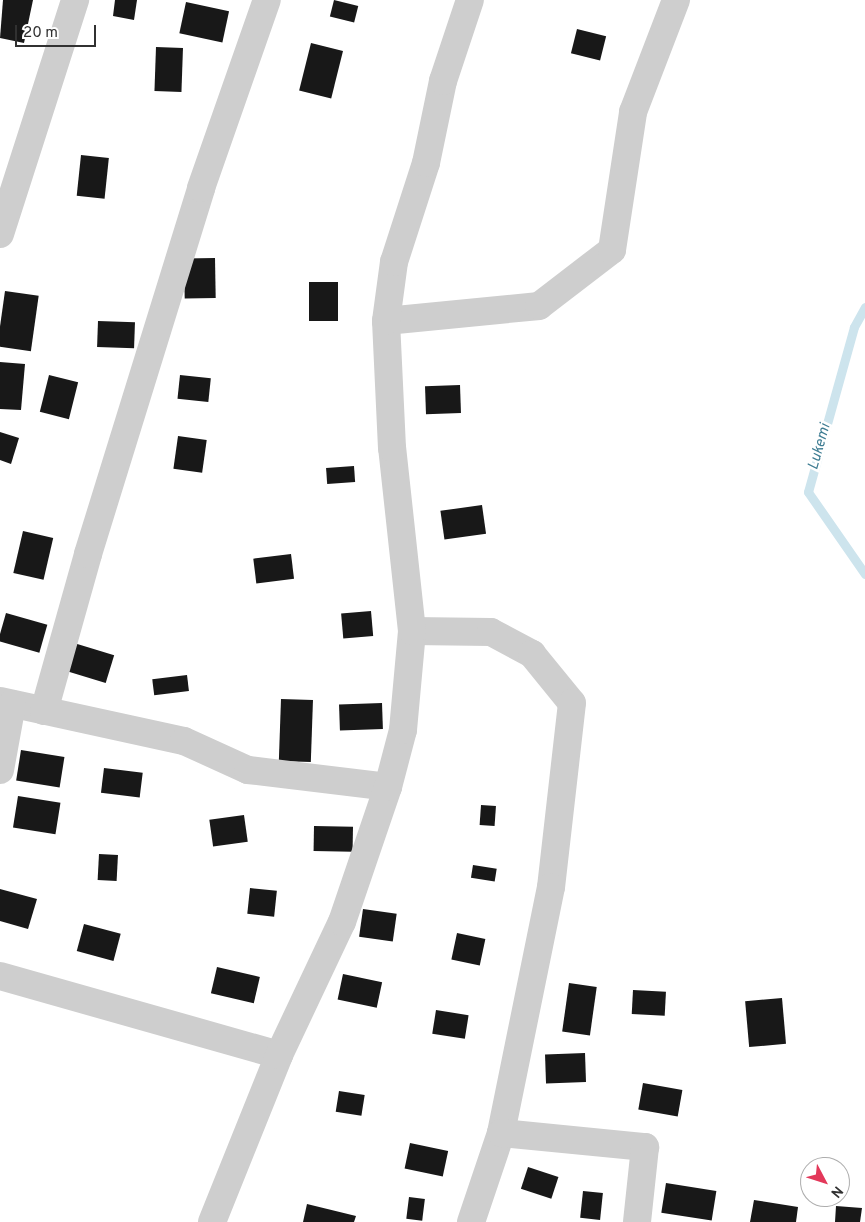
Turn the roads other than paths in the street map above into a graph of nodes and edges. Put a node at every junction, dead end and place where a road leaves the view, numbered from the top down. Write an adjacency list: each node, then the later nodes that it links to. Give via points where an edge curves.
1 (75, 0): 5 (street)
2 (267, 0): 9 (street, via 201,188 88,554)
3 (470, 0): 6 (street, via 443,81 426,163 394,262)
4 (676, 0): 6 (street, via 633,112 612,250 539,306)
5 (0, 234)
6 (386, 322): 7 (street, via 392,448)
7 (412, 631): 11 (street, via 403,730); 14 (street, via 491,632 532,654 572,703 550,887)
8 (6, 703): 9 (street); 10 (street)
9 (44, 711): 11 (street, via 184,741 248,770)
10 (0, 770)
11 (388, 788): 13 (street, via 342,922)
12 (0, 976): 13 (street)
13 (279, 1055): 15 (street)
14 (502, 1133): 16 (street); 17 (street, via 645,1147)
15 (212, 1222)
16 (471, 1222)
17 (637, 1222)

